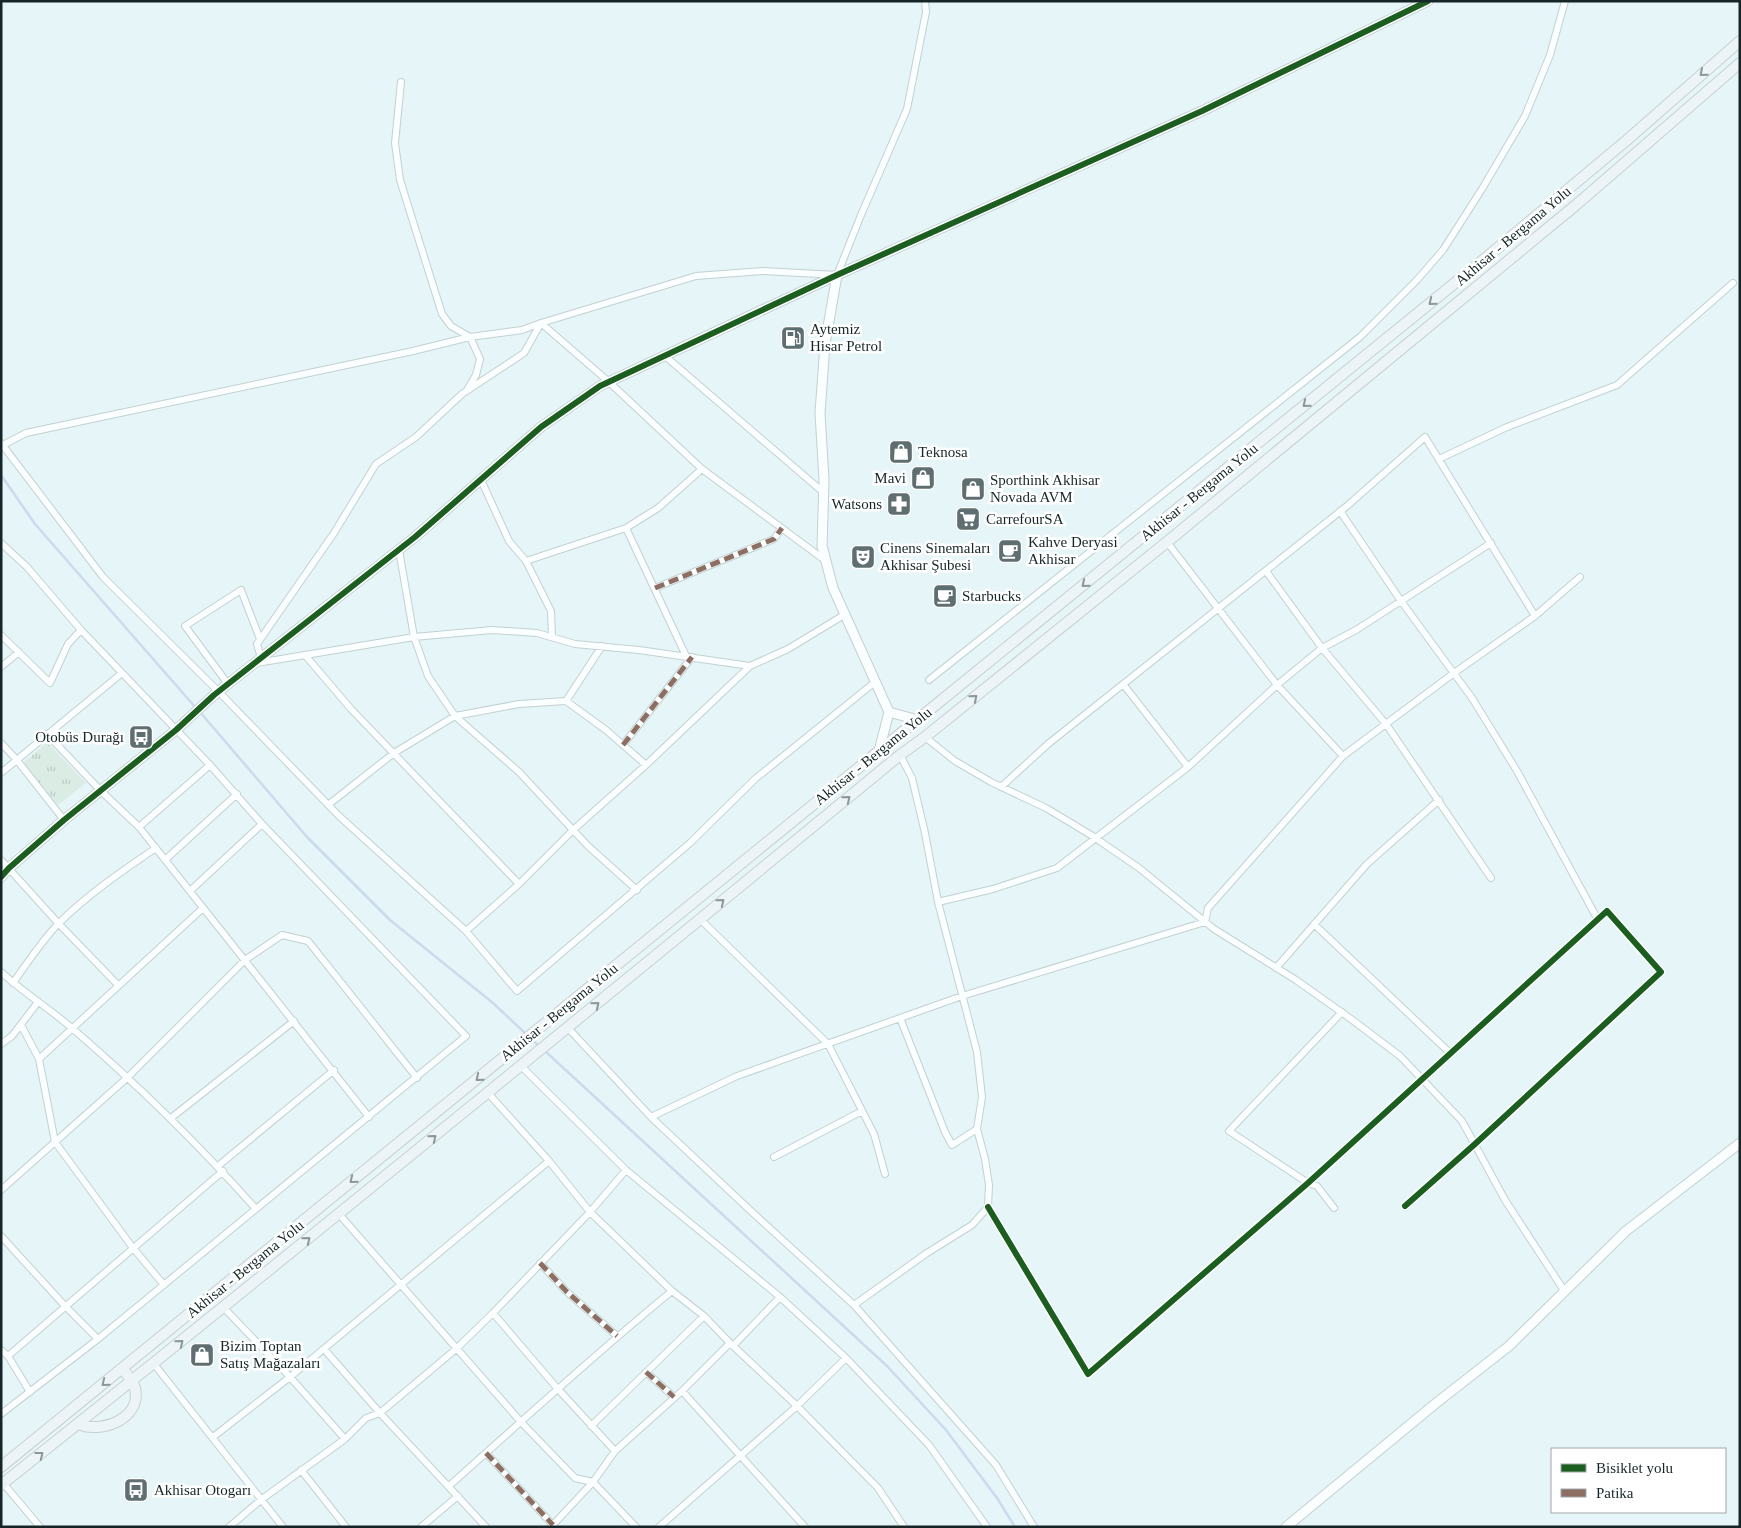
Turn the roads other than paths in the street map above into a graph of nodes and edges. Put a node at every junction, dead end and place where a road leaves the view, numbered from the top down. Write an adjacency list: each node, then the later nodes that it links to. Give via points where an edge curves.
1 (925, 1): 7 (street, via 926,12 907,108)
2 (1428, 1): 7 (street, via 1202,111)
3 (1565, 1): 50 (street, via 1550,55 1525,116 1443,250 1417,280 1360,337)
4 (1740, 41): 59 (main road, Akhisar - Bergama Yolu, one-way to 59, via 1628,140 1488,256)
5 (1740, 63): 22 (main road, Akhisar - Bergama Yolu, via 1576,205)
6 (400, 82): 10 (street, via 395,143 400,180 442,314 451,326)
7 (837, 275): 9 (street, via 763,271 696,276); 11 (street); 18 (street, via 824,344 820,413)
8 (1733, 283): 15 (street, via 1617,385 1507,427)
9 (541, 323): 10 (street, via 522,330); 12 (street); 13 (street, via 524,353)
10 (470, 337): 13 (street, via 480,359 476,375); 14 (street, via 26,433)
11 (665, 356): 12 (street); 18 (street)
12 (609, 382): 16 (street); 17 (street, via 541,427)
13 (466, 392): 39 (street, via 416,437 376,464 334,533)
14 (2, 444): 55 (street, via 103,577)
15 (1438, 459): 19 (street, via 1425,437); 24 (street)
16 (702, 469): 20 (street, via 658,508); 21 (street)
17 (481, 480): 25 (street); 26 (street, via 509,541)
18 (823, 492): 27 (street, via 822,546)
19 (1340, 511): 28 (street); 31 (street)
20 (626, 528): 26 (street); 30 (street)
21 (782, 528): 27 (street); 30 (street, via 774,539)
22 (1167, 542): 32 (street); 63 (main road, Akhisar - Bergama Yolu, one-way to 22)
23 (1, 543): 35 (street, via 27,567)
24 (1491, 543): 31 (street); 34 (street)
25 (399, 550): 37 (street); 45 (street)
26 (526, 561): 38 (street, via 551,611)
27 (826, 562): 33 (street, via 832,588)
28 (1266, 571): 32 (street); 41 (street)
29 (1580, 577): 34 (street)
30 (655, 588): 44 (street)
31 (1401, 601): 41 (street); 49 (street)
32 (1219, 609): 53 (street); 54 (street)
33 (844, 615): 46 (street, via 788,649); 51 (street)
34 (1534, 616): 49 (street)
35 (81, 630): 42 (street, via 68,644 50,684); 48 (street)
36 (1, 635): 42 (street)
37 (414, 637): 38 (street, via 492,630); 43 (street); 58 (street, via 428,676)
38 (552, 637): 40 (street, via 575,644)
39 (260, 639): 45 (street, via 257,644); 52 (street, via 241,590 185,626)
40 (602, 646): 44 (street); 56 (street)
41 (1322, 648): 54 (street); 60 (street)
42 (19, 652): 47 (street)
43 (305, 655): 45 (street); 67 (street)
44 (689, 657): 46 (street); 65 (street)
45 (258, 661): 52 (street)
46 (750, 666): 72 (street)
47 (1, 667)
48 (122, 673): 61 (street); 62 (street)
49 (1454, 673): 60 (street); 97 (street, via 1517,771)
50 (929, 680)
51 (875, 682): 57 (street); 92 (street, via 755,779)
52 (228, 684): 55 (street)
53 (1123, 684): 73 (street); 75 (street, via 1048,744)
54 (1277, 685): 69 (street); 73 (street)
55 (217, 694): 61 (street); 79 (street)
56 (566, 701): 58 (street, via 519,704); 65 (street)
57 (889, 712): 59 (street); 66 (street)
58 (455, 716): 67 (street); 83 (street, via 519,772)
59 (918, 720): 66 (main road, Akhisar - Bergama Yolu)
60 (1386, 724): 69 (street); 78 (street)
61 (176, 730): 71 (street); 76 (street)
62 (48, 734): 70 (street); 76 (street)
63 (925, 737): 68 (main road, Akhisar - Bergama Yolu); 75 (street, via 955,761)
64 (1, 743): 70 (street)
65 (623, 745): 72 (street)
66 (878, 751): 168 (main road, Akhisar - Bergama Yolu, one-way to 168)
67 (394, 754): 79 (street); 91 (street)
68 (900, 755): 94 (street, via 912,778); 96 (main road, Akhisar - Bergama Yolu, one-way to 68)
69 (1343, 756): 98 (street, via 1208,908)
70 (16, 760): 74 (street); 80 (street)
71 (210, 765): 77 (street); 82 (street)
72 (646, 765): 83 (street)
73 (1188, 767): 84 (street)
74 (1, 773)
75 (1001, 787): 84 (street, via 1046,808)
76 (101, 791): 80 (street); 82 (street)
77 (237, 794): 81 (street); 87 (street)
78 (1439, 800): 90 (street); 100 (street, via 1366,864)
79 (328, 805): 101 (street)
80 (64, 820): 88 (street)
81 (262, 824): 93 (street); 122 (street, via 466,1036)
82 (139, 827): 85 (street)
83 (573, 830): 91 (street); 92 (street)
84 (1095, 838): 94 (street, via 1057,868 993,889); 98 (street, via 1139,868)
85 (156, 848): 87 (street); 99 (street, via 101,886)
86 (1, 860): 88 (street)
87 (165, 860): 93 (street)
88 (9, 868): 89 (street); 99 (street)
89 (1, 877)
90 (1491, 878)
91 (519, 884): 101 (street)
92 (637, 890): 101 (street, via 517,991)
93 (190, 891): 95 (street)
94 (938, 902): 107 (street)
95 (204, 908): 102 (street); 106 (street)
96 (700, 919): 114 (main road, Akhisar - Bergama Yolu, one-way to 96); 116 (street)
97 (1598, 920): 117 (street); 131 (street, via 1607,911 1661,972)
98 (1205, 922): 103 (street); 107 (street)
99 (59, 924): 105 (street); 106 (street)
100 (1314, 924): 103 (street); 117 (street)
101 (466, 932)
102 (245, 960): 111 (street); 121 (street); 122 (street, via 282,935 308,941)
103 (1276, 968): 109 (street)
104 (1, 972): 105 (street)
105 (13, 983): 108 (street)
106 (118, 985): 113 (street)
107 (962, 996): 110 (street); 129 (street, via 977,1052 982,1097)
108 (38, 1002): 112 (street); 113 (street)
109 (1342, 1012): 123 (street, via 1400,1056); 138 (street, via 1229,1131)
110 (900, 1018): 116 (street); 129 (street, via 952,1145)
111 (294, 1021): 120 (street); 127 (street)
112 (21, 1025): 115 (street); 118 (street)
113 (71, 1028): 118 (street); 121 (street)
114 (568, 1028): 119 (main road, Akhisar - Bergama Yolu); 128 (street)
115 (1, 1044)
116 (828, 1044): 125 (street); 128 (street, via 737,1076)
117 (1450, 1053): 123 (street)
118 (39, 1059): 130 (street)
119 (521, 1066): 124 (main road, Akhisar - Bergama Yolu); 136 (street)
120 (334, 1070): 126 (street); 135 (street)
121 (127, 1078): 127 (street); 130 (street)
122 (416, 1078): 126 (street)
123 (1422, 1079): 131 (street, via 1462,1122); 138 (street)
124 (488, 1093): 134 (street); 145 (main road, Akhisar - Bergama Yolu, one-way to 124)
125 (862, 1111): 133 (street); 137 (street, via 874,1134)
126 (369, 1117): 143 (street)
127 (171, 1118): 135 (street)
128 (651, 1118): 154 (street)
129 (977, 1128): 141 (street, via 990,1185)
130 (54, 1142): 139 (street); 147 (street)
131 (1475, 1144): 140 (street); 152 (street, via 1505,1200)
132 (1740, 1144): 152 (street, via 1626,1230)
133 (774, 1157)
134 (548, 1161): 144 (street); 150 (street)
135 (221, 1169): 143 (street); 147 (street)
136 (626, 1170): 144 (street); 153 (street)
137 (886, 1174)
138 (1308, 1183): 141 (street, via 1088,1374); 142 (street, via 1317,1186)
139 (1, 1190)
140 (1404, 1206)
141 (988, 1207): 154 (street, via 972,1225)
142 (1334, 1208)
143 (256, 1209): 149 (street)
144 (590, 1212): 148 (street); 151 (street)
145 (339, 1214): 150 (street); 156 (main road, Akhisar - Bergama Yolu, one-way to 145)
146 (1, 1236): 155 (street)
147 (133, 1248): 149 (street); 155 (street)
148 (540, 1263): 157 (street); 159 (street)
149 (164, 1285): 160 (street)
150 (400, 1285): 162 (street); 163 (street)
151 (672, 1291): 158 (street); 159 (street)
152 (1564, 1292): 207 (street, via 1509,1346)
153 (780, 1297): 161 (street); 166 (street)
154 (854, 1305): 206 (street, via 996,1465)
155 (66, 1306): 160 (street); 165 (street)
156 (224, 1308): 167 (main road, Akhisar - Bergama Yolu, one-way to 156); 170 (street)
157 (493, 1313): 163 (street); 172 (street)
158 (704, 1316): 161 (street); 169 (street)
159 (617, 1336): 172 (street)
160 (98, 1339): 174 (street)
161 (732, 1344): 173 (street); 176 (street)
162 (324, 1349): 170 (street); 177 (street)
163 (456, 1349): 177 (street); 179 (street)
164 (1, 1350): 165 (street)
165 (8, 1356): 174 (street)
166 (846, 1358): 176 (street); 205 (street, via 929,1445)
167 (154, 1364): 171 (main road, Akhisar - Bergama Yolu); 182 (street)
168 (122, 1369): 171 (main road); 187 (main road, Akhisar - Bergama Yolu, one-way to 187)
169 (646, 1372): 175 (street); 181 (street)
170 (290, 1377): 182 (street); 183 (street)
171 (132, 1382): 180 (main road, Akhisar - Bergama Yolu); 180 (main road, via 135,1387 134,1403 127,1416 117,1423 96,1428)
172 (557, 1388): 179 (street); 181 (street)
173 (682, 1390): 175 (street); 186 (street)
174 (30, 1392): 178 (street)
175 (674, 1397): 184 (street)
176 (797, 1406): 186 (street); 204 (street, via 878,1488)
177 (380, 1413): 183 (street, via 366,1418); 191 (street)
178 (1, 1414)
179 (521, 1422): 185 (street); 189 (street, via 575,1478)
180 (78, 1424): 190 (main road, Akhisar - Bergama Yolu, one-way to 180)
181 (591, 1426): 184 (street)
182 (212, 1437): 193 (street)
183 (345, 1438): 188 (street)
184 (615, 1451): 189 (street)
185 (486, 1453): 191 (street); 194 (street)
186 (741, 1455): 202 (street); 203 (street)
187 (1, 1467)
188 (301, 1470): 193 (street); 198 (street)
189 (593, 1482): 194 (street); 201 (street)
190 (2, 1484): 195 (street)
191 (449, 1486): 192 (street)
192 (458, 1496): 199 (street); 200 (street)
193 (262, 1499): 196 (street); 197 (street)
194 (552, 1526)
195 (40, 1527)
196 (229, 1527)
197 (283, 1527)
198 (346, 1527)
199 (421, 1527)
200 (486, 1527)
201 (636, 1527)
202 (659, 1527)
203 (805, 1527)
204 (904, 1527)
205 (987, 1527)
206 (1034, 1527)
207 (1286, 1527)

